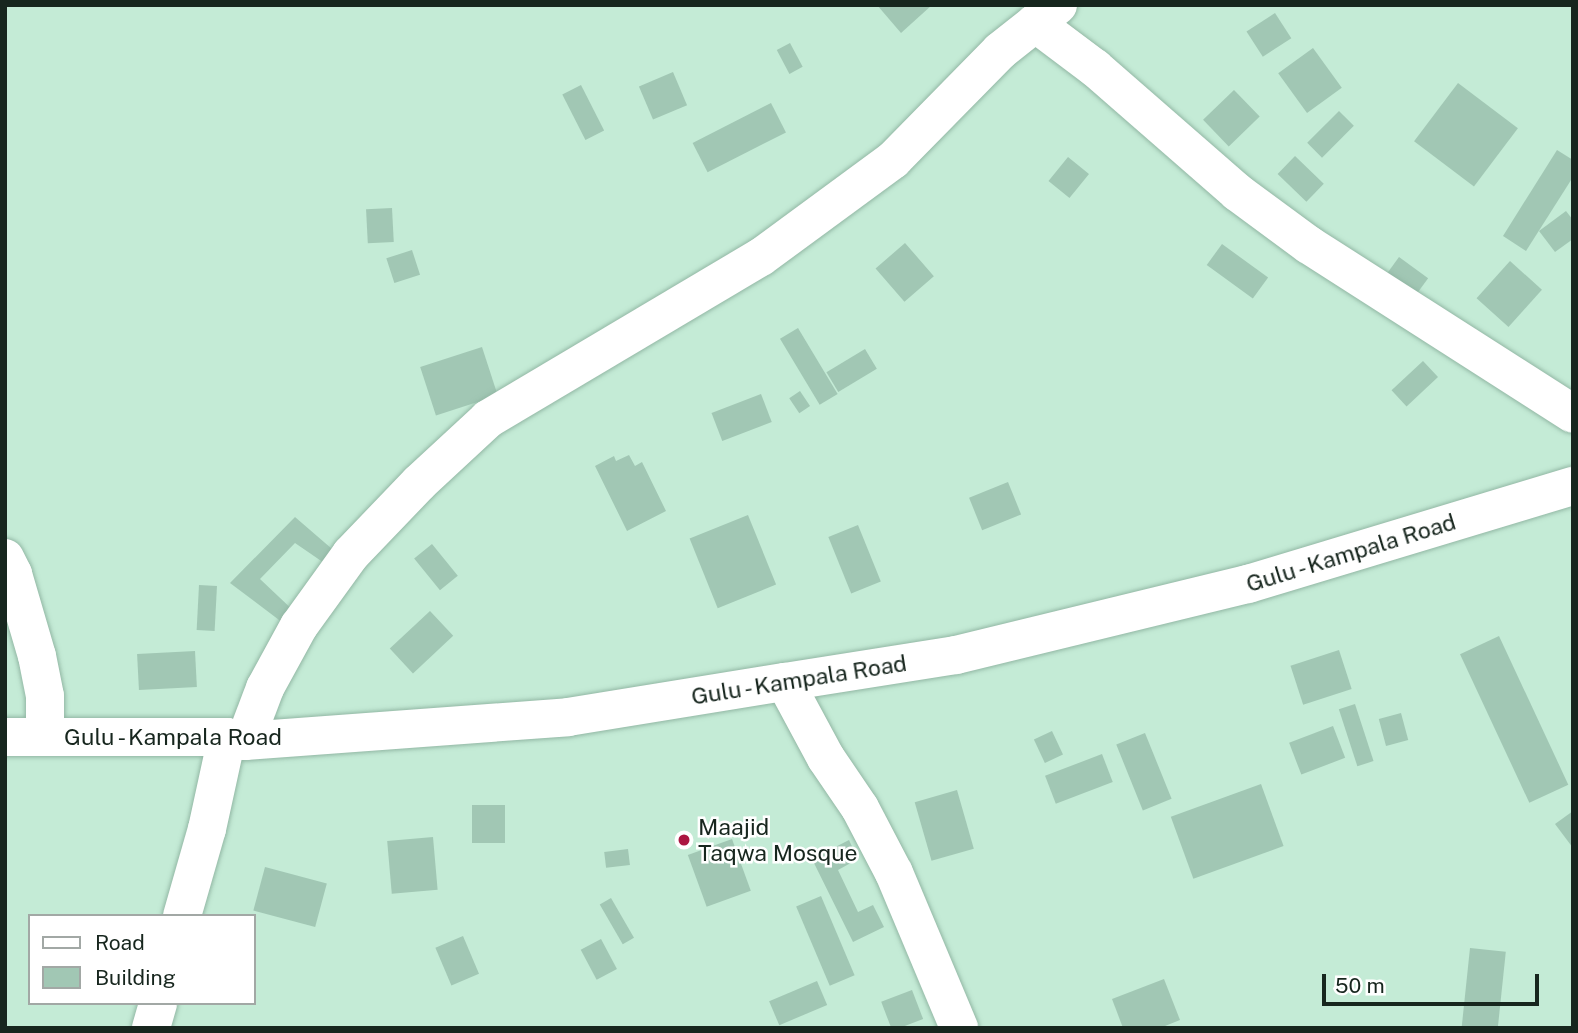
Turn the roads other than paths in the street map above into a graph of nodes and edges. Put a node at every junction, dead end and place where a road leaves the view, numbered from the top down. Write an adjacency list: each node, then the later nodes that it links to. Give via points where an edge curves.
1 (1047, 14): 2 (street, via 1095,68 1237,192); 8 (street, via 1000,51 893,160 761,257 488,419 351,554 299,626)
2 (1573, 414)
3 (1573, 486): 5 (street, Gulu - Kampala Road, via 1248,584 956,655)
4 (5, 558): 6 (street, via 37,656 45,696)
5 (785, 682): 8 (street, Gulu - Kampala Road, via 568,717); 12 (street, via 894,873)
6 (45, 736): 7 (street, Gulu - Kampala Road); 8 (street, Gulu - Kampala Road)
7 (5, 737)
8 (236, 739): 9 (street)
9 (183, 914)
10 (157, 1005): 11 (street)
11 (151, 1028)
12 (959, 1028)

